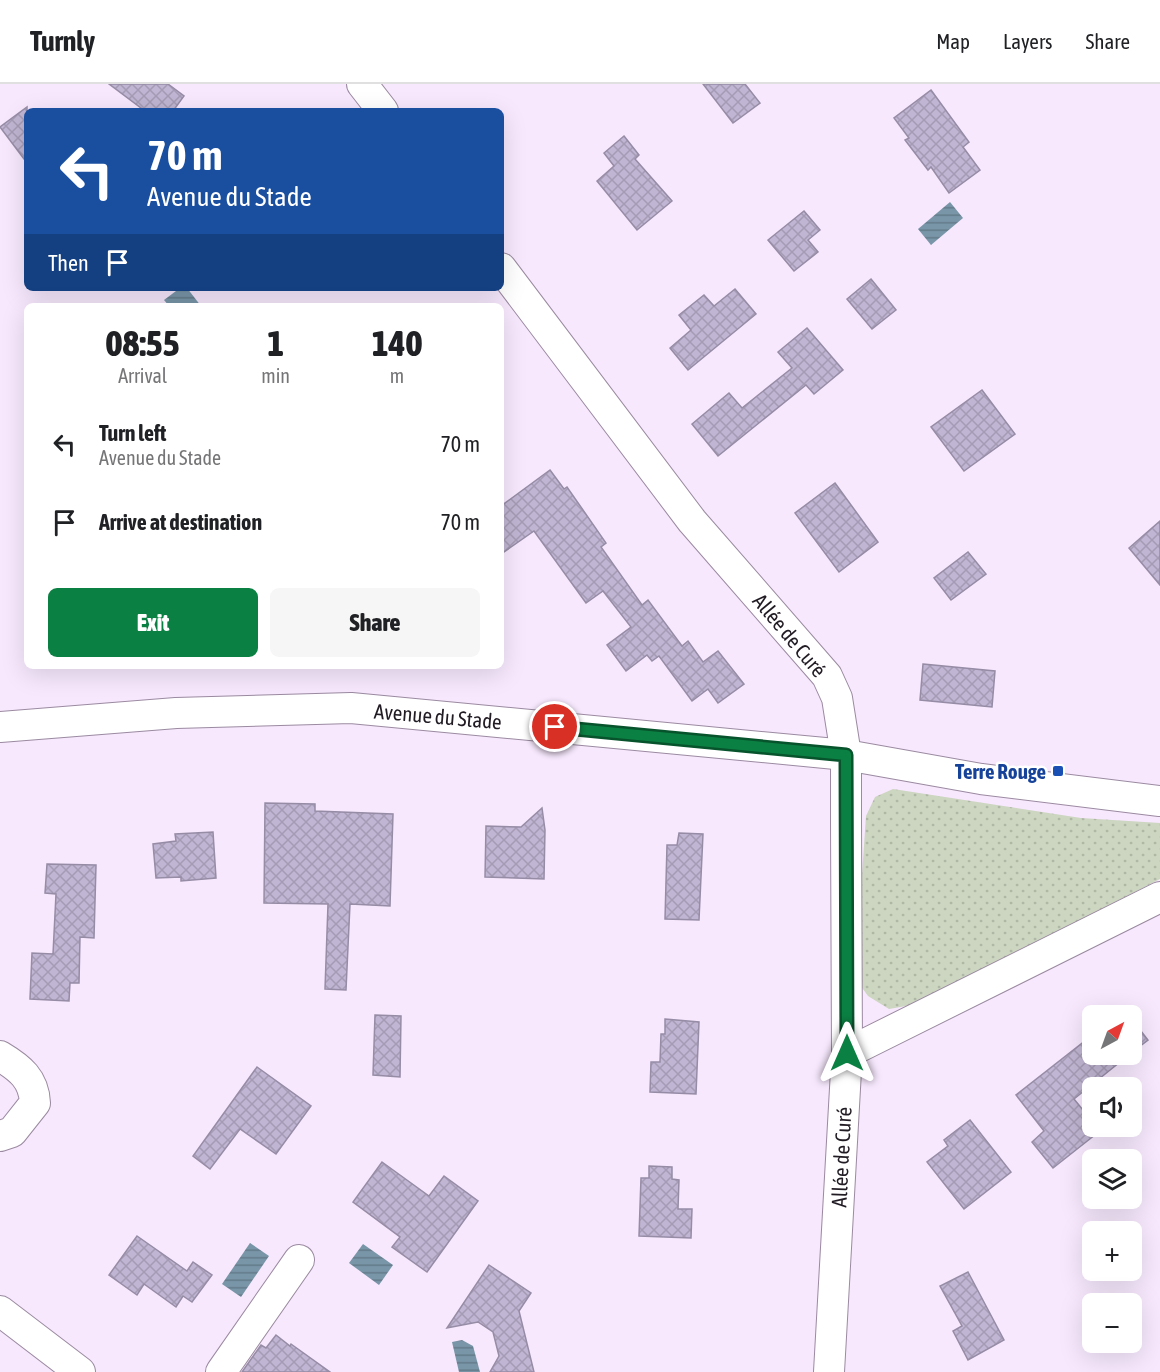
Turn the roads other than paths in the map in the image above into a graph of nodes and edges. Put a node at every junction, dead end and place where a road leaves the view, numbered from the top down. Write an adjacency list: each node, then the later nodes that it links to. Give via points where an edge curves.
1 (362, 84): 2 (street)
2 (380, 108)
3 (504, 272): 5 (street, Allée de Curé, via 692,521 827,676 837,698)
4 (0, 727): 5 (street, Avenue du Stade, via 176,713 351,708)
5 (846, 755): 6 (street, Avenue du Stade, via 981,779); 8 (street, Allée de Curé)
6 (1160, 801)
7 (1160, 897): 8 (street)
8 (847, 1053): 15 (street, Allée de Curé)
9 (0, 1056): 10 (street, via 28,1078 35,1104 12,1132)
10 (0, 1136)
11 (299, 1260): 14 (street)
12 (0, 1311): 13 (street)
13 (80, 1372)
14 (222, 1372)
15 (830, 1372)

